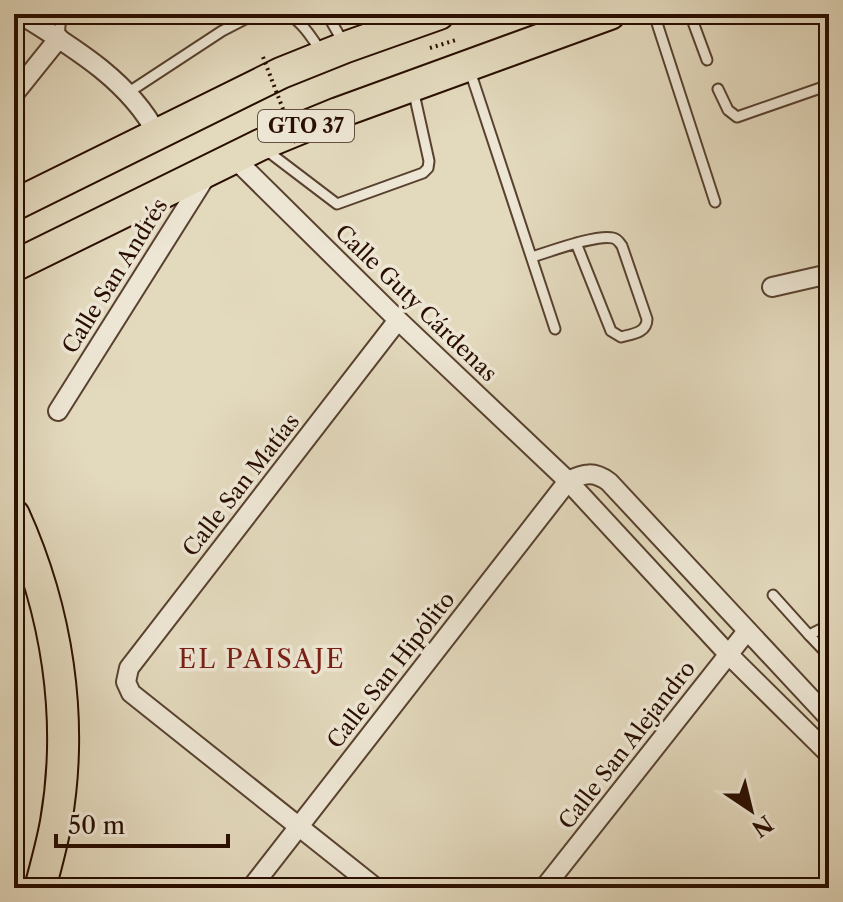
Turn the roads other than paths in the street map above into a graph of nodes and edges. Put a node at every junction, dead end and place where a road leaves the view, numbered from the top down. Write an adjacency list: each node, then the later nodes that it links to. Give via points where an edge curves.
1 (20, 14): 10 (street)
2 (61, 14): 10 (lane)
3 (255, 14): 17 (lane)
4 (288, 14): 11 (lane)
5 (327, 14): 11 (lane)
6 (439, 14): 11 (main road, GTO 37)
7 (610, 14): 13 (main road, GTO 37)
8 (654, 14): 21 (lane)
9 (690, 14): 12 (lane)
10 (59, 38): 17 (street); 18 (street)
11 (335, 51): 19 (main road, GTO 37)
12 (707, 60)
13 (468, 65): 14 (main road, GTO 37); 24 (lane)
14 (413, 85): 20 (main road, GTO 37); 20 (lane, via 429,161 423,173 337,204)
15 (829, 85): 16 (lane, via 743,117 732,115)
16 (718, 89)
17 (129, 92): 19 (street)
18 (14, 94)
19 (157, 134): 22 (main road, GTO 37)
20 (235, 157): 25 (main road, GTO 37); 28 (street, Calle Guty Cárdenas); 30 (street, Calle San Andrés)
21 (715, 202)
22 (14, 205)
23 (576, 243): 23 (lane, via 611,331 621,337 643,331 647,319 618,240); 24 (lane)
24 (532, 257): 29 (lane)
25 (14, 266)
26 (829, 274): 27 (street)
27 (772, 287)
28 (398, 320): 31 (street, Calle Guty Cárdenas); 41 (street, Calle San Matías, via 129,668 126,682 131,693)
29 (555, 329)
30 (58, 411)
31 (568, 481): 35 (street, via 592,474 609,482); 37 (street, Calle Guty Cárdenas); 41 (street, Calle San Hipólito)
32 (14, 515): 42 (main road, via 53,631 62,717 56,821)
33 (773, 595): 36 (lane)
34 (829, 625): 36 (lane)
35 (747, 631): 37 (street, Calle San Alejandro); 39 (street)
36 (809, 635): 38 (lane)
37 (729, 655): 40 (street, Calle Guty Cárdenas); 45 (street, Calle San Alejandro)
38 (829, 656)
39 (829, 718)
40 (829, 754)
41 (299, 828): 43 (street, Calle San Hipólito); 44 (street)
42 (40, 888)
43 (251, 888)
44 (376, 888)
45 (544, 888)

